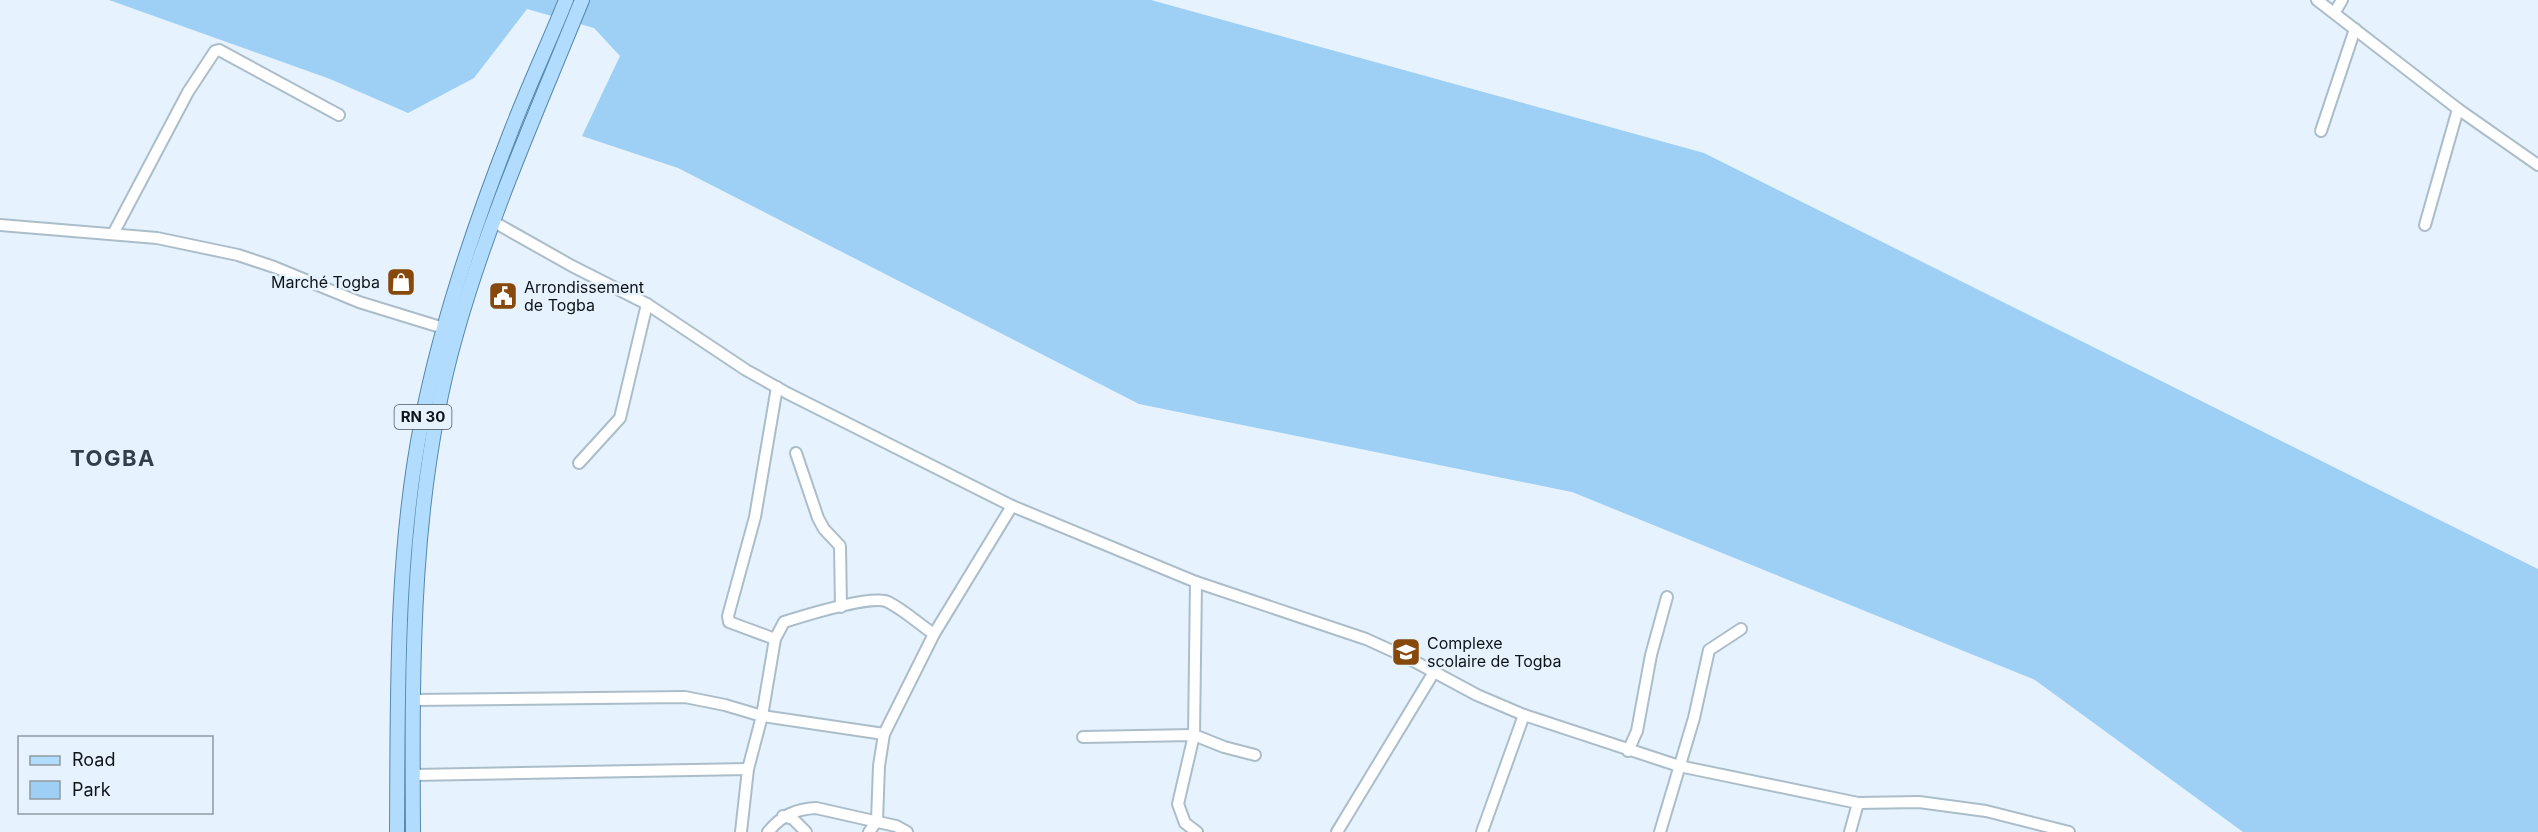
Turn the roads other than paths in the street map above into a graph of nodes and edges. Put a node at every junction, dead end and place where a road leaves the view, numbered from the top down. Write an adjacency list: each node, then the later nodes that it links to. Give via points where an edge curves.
1 (566, 0): 16 (main road, RN 30 / RN 30, via 483,204)
2 (582, 0): 11 (main road, RN 30)
3 (2317, 0): 5 (street)
4 (2342, 0): 5 (street)
5 (2335, 12): 6 (street)
6 (2355, 29): 7 (street); 9 (street)
7 (2458, 109): 10 (street); 13 (street)
8 (339, 115): 14 (street, via 215,51 188,92)
9 (2321, 131)
10 (2538, 165)
11 (494, 222): 15 (street); 16 (main road, RN 30)
12 (0, 225): 14 (street)
13 (2425, 225)
14 (113, 234): 16 (street, via 157,238 238,255 359,302)
15 (646, 304): 17 (street); 19 (street, via 620,418)
16 (450, 330): 28 (main road, RN 30, via 423,508 415,596); 43 (main road, RN 30 / RN 30, via 422,421 409,507 400,595)
17 (777, 387): 20 (street); 26 (street, via 755,517 728,616 729,622)
18 (796, 453): 23 (street, via 818,518 840,546)
19 (579, 463)
20 (1012, 506): 21 (street); 25 (street)
21 (1196, 582): 27 (street, via 1366,639); 32 (street)
22 (1667, 597): 34 (street, via 1637,730)
23 (841, 607): 25 (street, via 887,601); 26 (street, via 784,622)
24 (1741, 629): 36 (street, via 1709,650)
25 (934, 634): 31 (street)
26 (775, 639): 30 (street)
27 (1434, 672): 29 (street); 51 (street)
28 (413, 700): 30 (street, via 685,697); 38 (main road, RN 30)
29 (1524, 715): 34 (street); 52 (street)
30 (762, 716): 31 (street); 37 (street)
31 (884, 734): 41 (street)
32 (1194, 735): 33 (street); 35 (street); 50 (street, via 1178,804 1185,823)
33 (1083, 737)
34 (1628, 751): 36 (street)
35 (1255, 755)
36 (1679, 766): 39 (street); 53 (street)
37 (748, 770): 38 (street); 45 (street)
38 (413, 775): 44 (main road, RN 30)
39 (1858, 803): 42 (street, via 1919,802 1986,812); 54 (street)
40 (783, 816): 41 (street, via 816,808); 46 (street); 47 (street, via 793,819)
41 (877, 821): 48 (street); 49 (street)
42 (2033, 827): 55 (street)
43 (397, 832)
44 (413, 832)
45 (741, 832)
46 (768, 832)
47 (806, 832)
48 (869, 832)
49 (907, 832)
50 (1197, 832)
51 (1337, 832)
52 (1482, 832)
53 (1659, 832)
54 (1850, 832)
55 (2069, 832)

